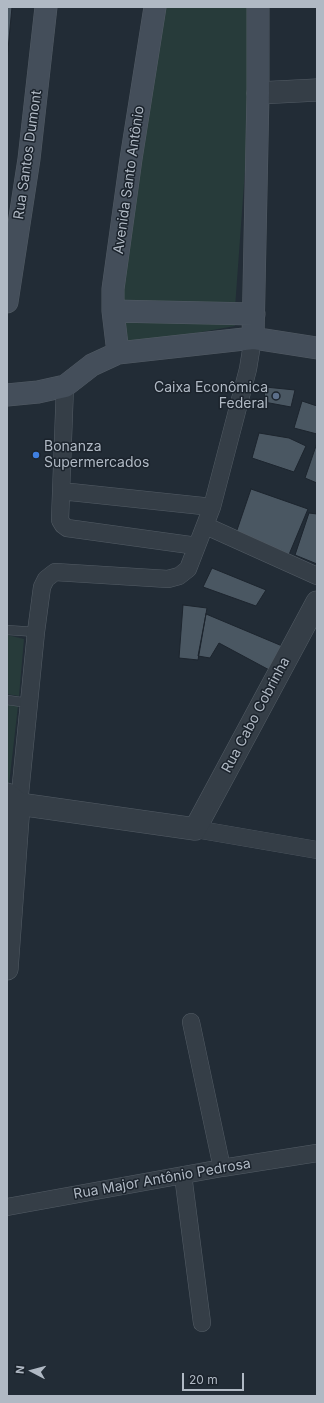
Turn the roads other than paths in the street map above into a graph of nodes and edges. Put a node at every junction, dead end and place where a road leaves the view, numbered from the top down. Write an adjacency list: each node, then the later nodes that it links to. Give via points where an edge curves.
1 (46, 7): 6 (main road, Rua Santos Dumont, via 29,159)
2 (155, 7): 7 (main road, Avenida Santo Antônio, via 113,289)
3 (258, 7): 5 (main road)
4 (317, 90): 5 (street)
5 (258, 93): 8 (main road)
6 (7, 302)
7 (114, 310): 8 (main road); 11 (main road, Avenida Santo Antônio)
8 (254, 314): 9 (main road)
9 (253, 338): 10 (main road); 11 (main road); 15 (street, via 248,369)
10 (317, 348)
11 (115, 354): 12 (main road, via 92,365)
12 (65, 386): 13 (main road); 14 (street)
13 (7, 395)
14 (61, 491): 15 (street); 17 (street, via 60,520 67,528)
15 (212, 507): 16 (street)
16 (206, 526): 17 (street); 18 (street)
17 (197, 546): 21 (street, via 188,569 179,576 168,579 55,572 46,579 42,587)
18 (317, 576)
19 (317, 602): 25 (street, Rua Cabo Cobrinha)
20 (7, 630): 21 (lane)
21 (36, 632): 23 (street)
22 (7, 700): 23 (lane)
23 (29, 703): 24 (street)
24 (13, 799): 25 (street); 27 (street)
25 (195, 829): 26 (street)
26 (317, 850)
27 (10, 879): 28 (street)
28 (7, 969)
29 (191, 1022): 31 (street)
30 (317, 1153): 31 (street, Rua Major Antônio Pedrosa)
31 (222, 1168): 32 (street, Rua Major Antônio Pedrosa)
32 (183, 1175): 33 (street, Rua Major Antônio Pedrosa); 34 (street)
33 (7, 1207)
34 (202, 1323)

